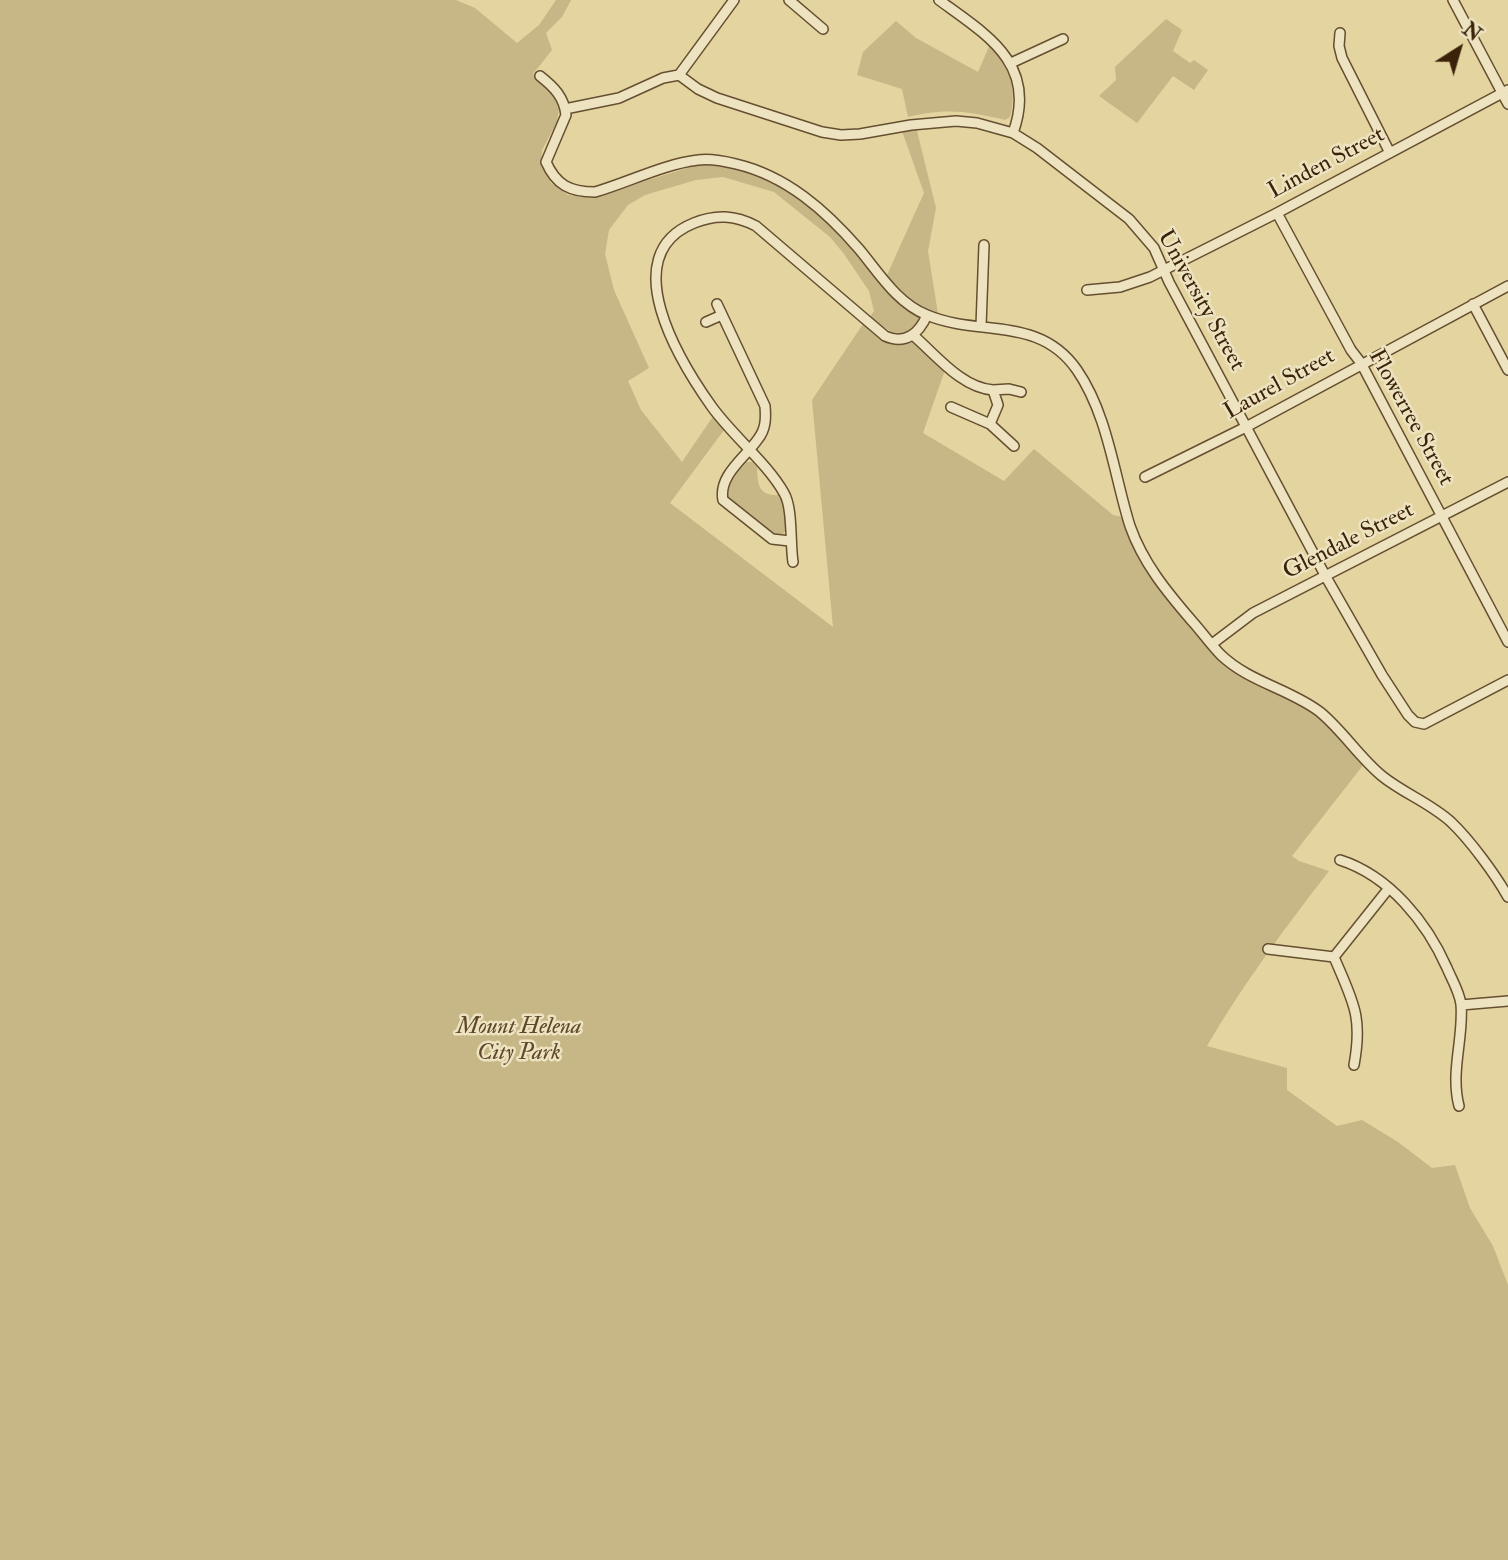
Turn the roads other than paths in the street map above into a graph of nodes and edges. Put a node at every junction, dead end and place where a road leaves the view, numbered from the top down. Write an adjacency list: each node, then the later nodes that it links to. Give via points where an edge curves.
1 (734, 0): 10 (street)
2 (789, 0): 6 (street)
3 (939, 0): 5 (street)
4 (1453, 0): 12 (street)
5 (951, 3): 9 (street, via 995,42)
6 (823, 29)
7 (1340, 33): 16 (street, via 1342,58)
8 (1063, 39): 9 (street)
9 (1011, 63): 15 (street, via 1020,97)
10 (679, 75): 14 (street, via 619,98); 15 (street, University Street, via 718,98 822,132 860,134 956,121)
11 (540, 76): 14 (street, via 557,90)
12 (1505, 92): 13 (street); 16 (street, Linden Street)
13 (1508, 104)
14 (565, 109): 25 (street, via 546,162 560,183 578,192 595,192 700,159 754,168 805,197 835,222 891,289)
15 (1013, 133): 19 (street, University Street, via 1129,219 1154,248)
16 (1390, 153): 17 (street, Linden Street)
17 (1277, 213): 19 (street, Linden Street); 29 (street, Flowerree Street)
18 (984, 245): 27 (street)
19 (1163, 270): 21 (street, Linden Street, via 1120,286); 35 (street, University Street)
20 (1508, 286): 23 (street, Laurel Street)
21 (1087, 290)
22 (718, 304): 24 (street)
23 (1473, 304): 29 (street, Laurel Street); 30 (street)
24 (722, 315): 26 (street); 37 (street, via 765,407 763,430)
25 (927, 315): 27 (street); 28 (street)
26 (706, 322)
27 (981, 327): 45 (street, via 1033,335 1054,346 1077,369 1099,416 1136,543 1148,566)
28 (914, 335): 31 (street, via 965,381); 37 (street, via 899,340 885,336 748,221 710,217 678,231 658,262 659,306 712,408)
29 (1361, 363): 35 (street, Laurel Street); 40 (street, Flowerree Street)
30 (1508, 370)
31 (993, 390): 32 (street); 34 (street, via 998,405)
32 (1021, 392)
33 (951, 407): 34 (street)
34 (990, 424): 36 (street)
35 (1246, 427): 38 (street, Laurel Street); 43 (street, University Street)
36 (1014, 446)
37 (747, 449): 41 (street, via 786,495); 41 (street, via 723,485 723,500 772,539)
38 (1144, 478)
39 (1508, 482): 40 (street, Glendale Street)
40 (1442, 517): 43 (street, Glendale Street); 44 (street, Flowerree Street)
41 (790, 541): 42 (street)
42 (793, 562)
43 (1326, 577): 45 (street, Glendale Street, via 1253,612); 46 (street, University Street, via 1382,675 1415,722 1431,721)
44 (1508, 642)
45 (1212, 644): 48 (street, via 1250,676 1320,712 1384,777 1451,822)
46 (1508, 680)
47 (1340, 860): 49 (street)
48 (1504, 882): 50 (street)
49 (1389, 888): 52 (street); 54 (street, via 1431,936)
50 (1508, 897)
51 (1268, 949): 52 (street)
52 (1335, 957): 55 (street, via 1357,1016)
53 (1508, 1001): 54 (street)
54 (1461, 1005): 56 (street, via 1455,1084)
55 (1354, 1065)
56 (1460, 1106)

